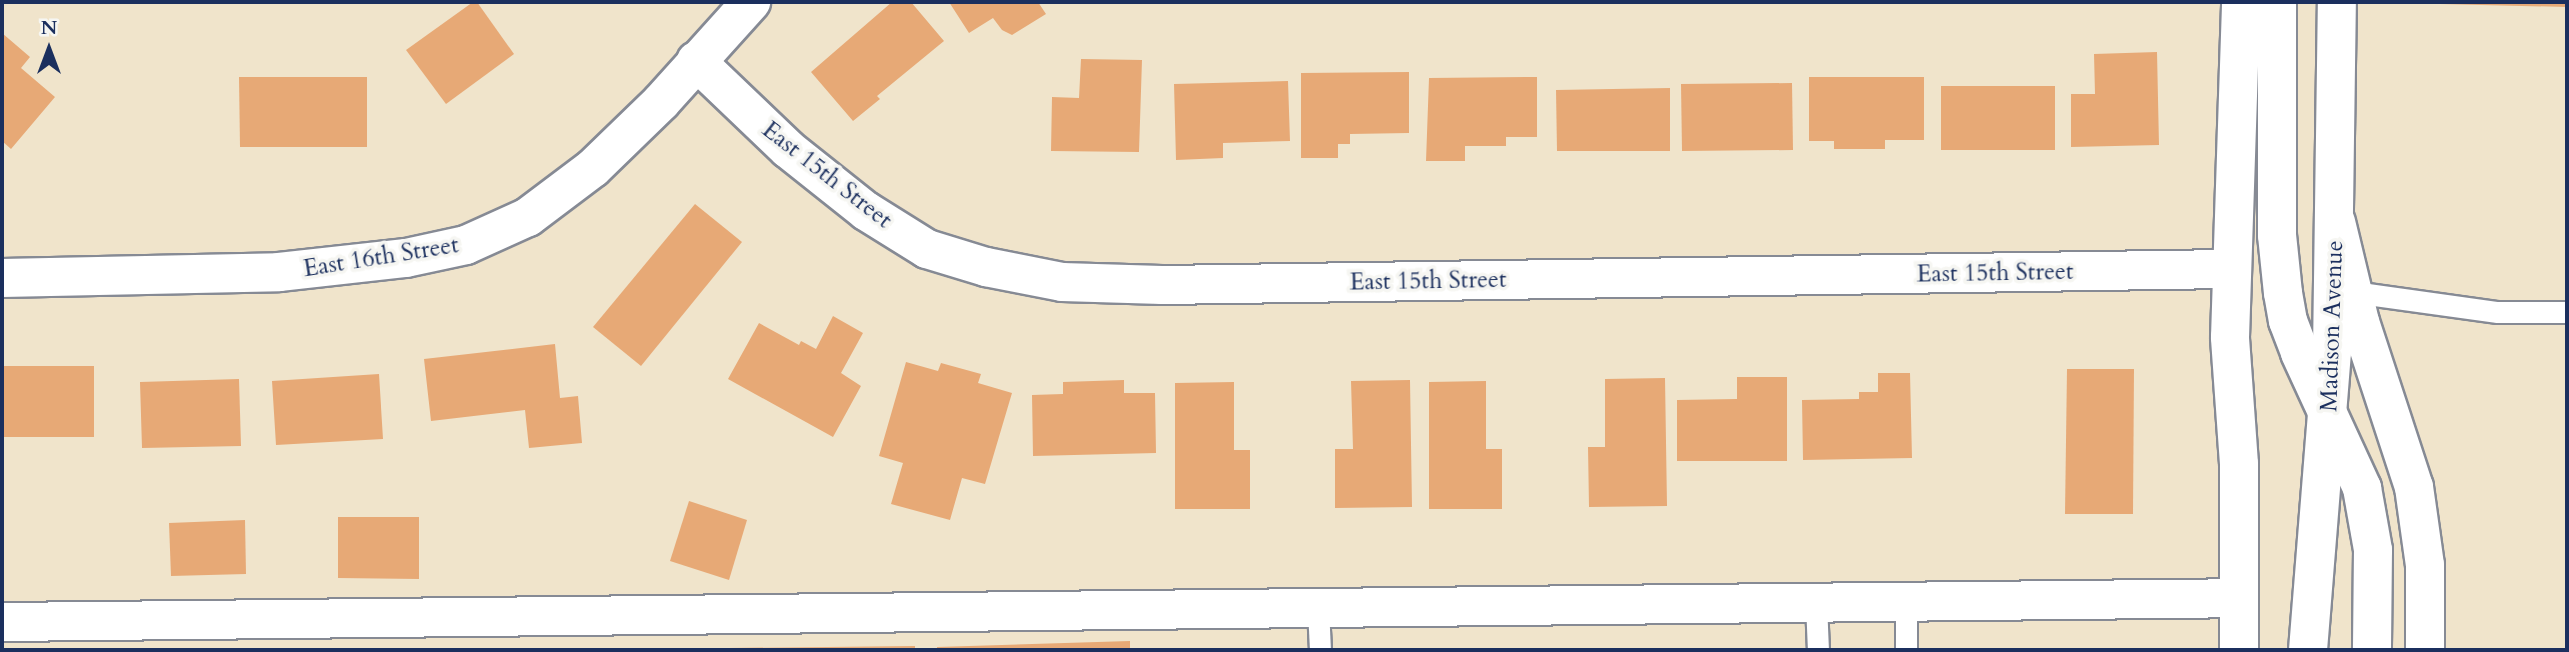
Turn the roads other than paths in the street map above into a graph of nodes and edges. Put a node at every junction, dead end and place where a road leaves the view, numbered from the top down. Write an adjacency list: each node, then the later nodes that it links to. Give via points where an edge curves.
1 (751, 2): 5 (main road, East 16th Street)
2 (2242, 2): 7 (main road)
3 (2277, 2): 11 (main road, via 2277,235 2283,293 2296,342)
4 (2337, 2): 6 (main road, Madison Avenue)
5 (696, 61): 7 (main road, East 15th Street, via 788,149 866,211 927,249 1062,282 1162,285); 8 (main road, East 16th Street, via 593,168 528,217 466,245 405,258 279,272)
6 (2336, 222): 9 (main road); 11 (main road, Madison Avenue)
7 (2231, 269): 12 (main road)
8 (2, 278)
9 (2353, 292): 10 (lane, via 2498,312); 23 (main road, via 2417,500 2425,565)
10 (2567, 312)
11 (2328, 416): 21 (main road, Madison Avenue); 22 (main road, via 2362,488 2368,517 2373,550)
12 (2239, 598): 13 (main road); 20 (main road)
13 (1906, 601): 14 (main road); 19 (lane)
14 (1816, 603): 15 (main road); 18 (lane)
15 (1318, 608): 16 (main road); 17 (lane)
16 (2, 622)
17 (1320, 650)
18 (1818, 650)
19 (1906, 650)
20 (2239, 650)
21 (2308, 650)
22 (2372, 650)
23 (2425, 650)

